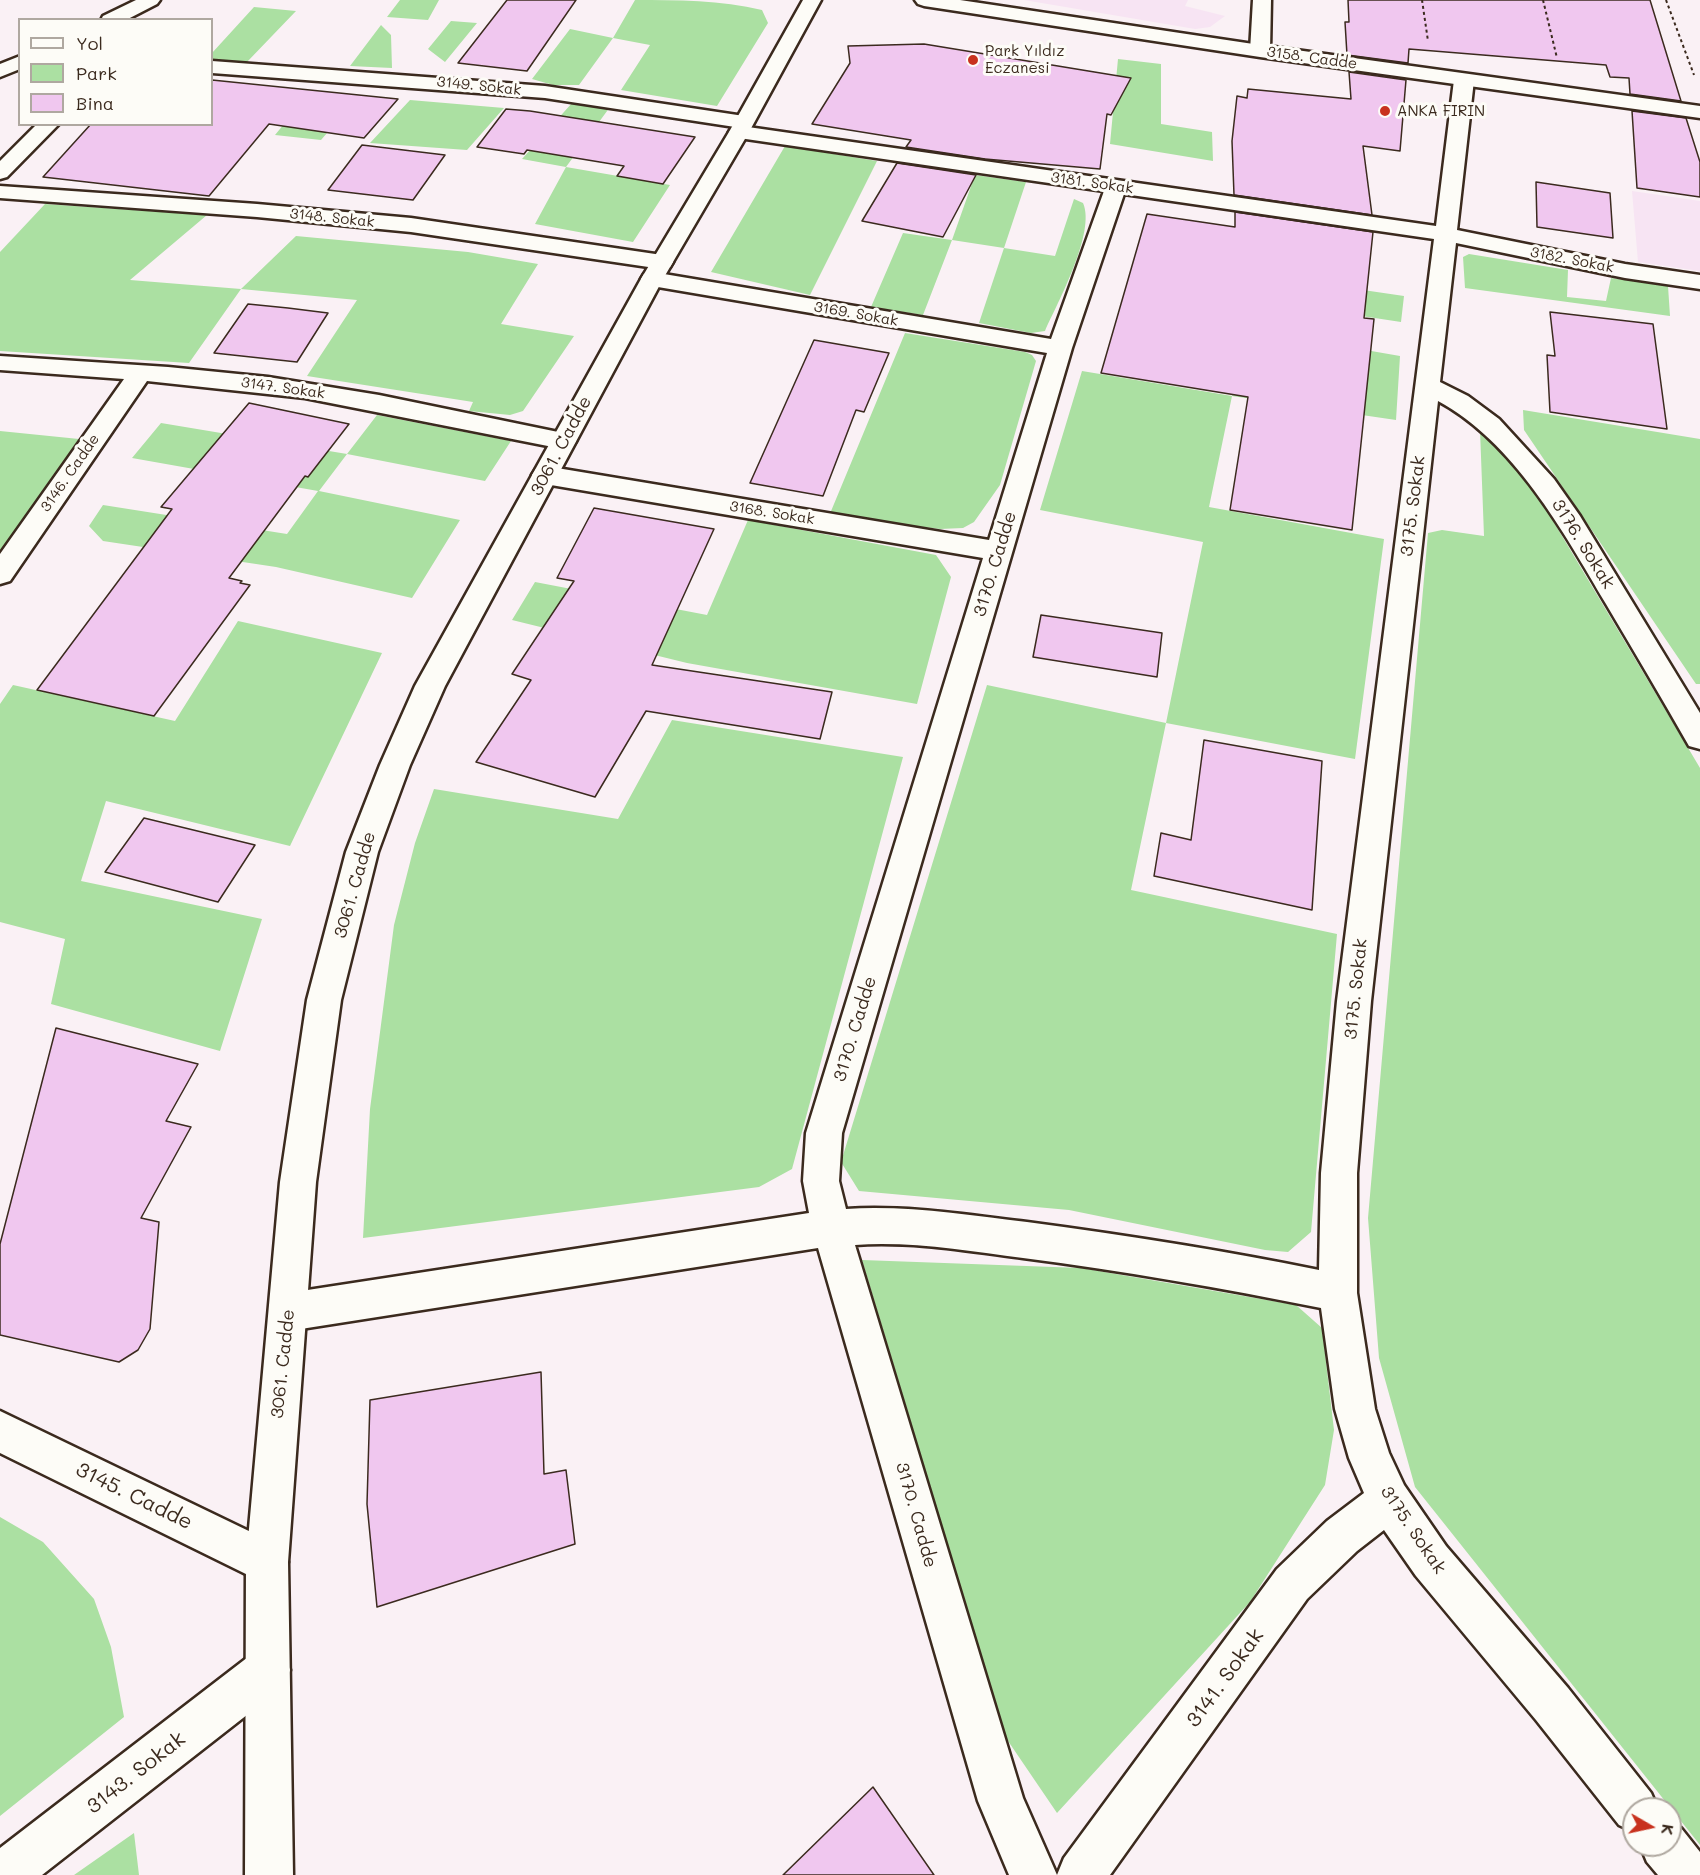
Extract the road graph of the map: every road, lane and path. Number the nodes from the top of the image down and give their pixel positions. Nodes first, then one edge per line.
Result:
1 (812, 0) edge
2 (924, 0) edge
3 (1262, 0) edge
4 (1422, 0) edge
5 (1543, 0) edge
6 (1666, 0) edge
7 (161, 6) edge
8 (117, 18) edge
9 (1428, 41) dead end
10 (1260, 51) junction
11 (18, 63) edge
12 (1560, 66) dead end
13 (213, 67) edge
14 (0, 72) edge
15 (1464, 80) junction
16 (1696, 81) dead end
17 (1700, 112) edge
18 (48, 126) edge
19 (741, 127) junction
20 (0, 173) edge
21 (1116, 186) junction
22 (0, 192) edge
23 (1445, 234) junction
24 (657, 270) junction
25 (1700, 282) edge
26 (1060, 348) junction
27 (0, 363) edge
28 (141, 373) junction
29 (1427, 385) junction
30 (563, 441) junction
31 (545, 475) junction
32 (999, 551) junction
33 (0, 574) edge
34 (1700, 738) edge
35 (831, 1228) junction
36 (1338, 1293) junction
37 (288, 1312) junction
38 (0, 1431) edge
39 (1389, 1500) junction
40 (267, 1562) junction
41 (268, 1670) junction
42 (1625, 1797) edge
43 (1674, 1857) edge
44 (4, 1875) edge
45 (269, 1875) edge
46 (1033, 1875) edge
47 (1081, 1875) edge
48 (1688, 1875) edge

1 - 19 street, 3061. Cadde
2 - 10 street, 3158. Cadde
3 - 10 street
4 - 9 path
5 - 12 path
6 - 16 path
7 - 8 street
10 - 15 street, 3158. Cadde
11 - 14 street
13 - 19 street, 3149. Sokak
15 - 17 street, 3158. Cadde
15 - 23 street, 3175. Sokak
18 - 20 street
19 - 21 street, 3181. Sokak
19 - 24 street, 3061. Cadde
21 - 23 street, 3181. Sokak
21 - 26 street, 3170. Cadde
22 - 24 street, 3148. Sokak
23 - 25 street, 3182. Sokak
23 - 29 street, 3175. Sokak
24 - 26 street, 3169. Sokak
24 - 30 street, 3061. Cadde
26 - 32 street, 3170. Cadde
27 - 28 street, 3147. Sokak
28 - 30 street, 3147. Sokak
28 - 33 street, 3146. Cadde
29 - 34 street, 3176. Sokak
29 - 36 street, 3175. Sokak
30 - 31 street, 3061. Cadde
31 - 32 street, 3168. Sokak
31 - 37 street, 3061. Cadde
32 - 35 street, 3170. Cadde
35 - 36 street
35 - 37 street
35 - 46 street, 3170. Cadde
36 - 39 street, 3175. Sokak
37 - 40 street, 3061. Cadde
38 - 40 street, 3145. Cadde
39 - 42 street, 3175. Sokak
39 - 47 street, 3141. Sokak
40 - 41 street, 3061. Cadde
41 - 44 street, 3143. Sokak
41 - 45 street, 3061. Cadde
43 - 48 street

